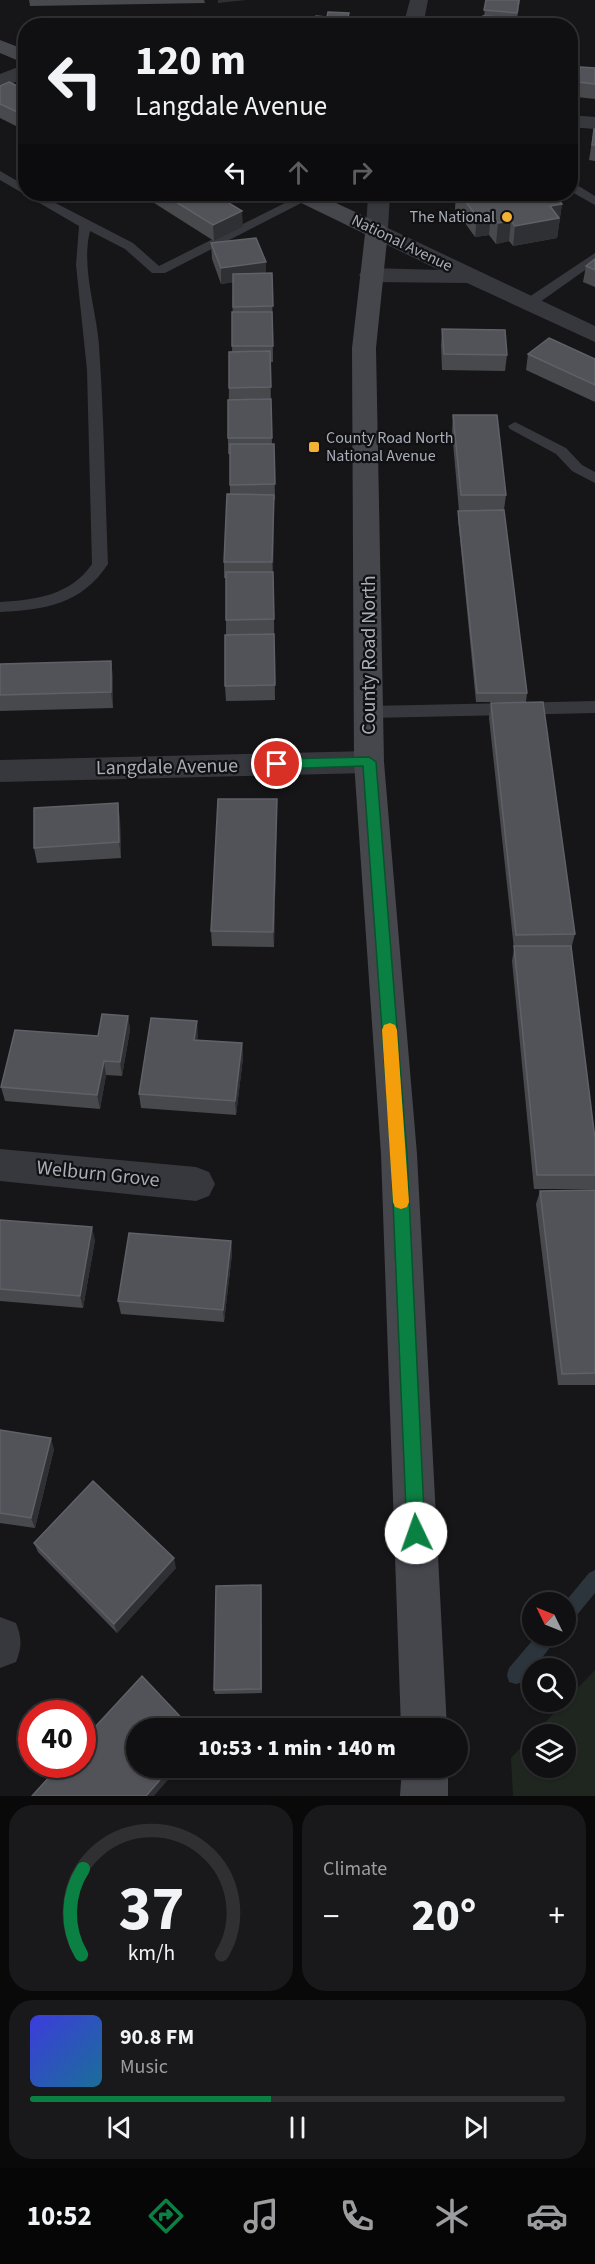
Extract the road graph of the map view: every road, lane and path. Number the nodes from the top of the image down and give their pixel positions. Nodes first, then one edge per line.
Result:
1 (419, 0) edge
2 (415, 18) edge
3 (0, 46) edge
4 (18, 55) edge
5 (18, 74) edge
6 (0, 82) edge
7 (578, 122) edge
8 (595, 123) edge
9 (0, 175) edge
10 (18, 186) edge
11 (578, 190) edge
12 (43, 201) edge
13 (293, 201) edge
14 (316, 201) edge
15 (379, 201) edge
16 (595, 201) edge
17 (85, 224) junction
18 (377, 231) junction
19 (595, 257) edge
20 (371, 275) junction
21 (471, 277) junction
22 (528, 304) junction
23 (595, 335) edge
24 (515, 426) dead end
25 (595, 478) edge
26 (0, 607) edge
27 (595, 707) edge
28 (369, 711) junction
29 (369, 762) junction
30 (0, 771) edge
31 (0, 1165) edge
32 (196, 1184) dead end
33 (0, 1639) edge
34 (0, 1646) edge
35 (424, 1718) edge
36 (425, 1778) edge
37 (424, 1796) edge

1 - 2 street
3 - 4 street
5 - 6 street
7 - 8 street
9 - 10 lane
11 - 16 lane
12 - 17 lane
13 - 17 lane
14 - 18 street, National Avenue
15 - 18 street, County Road North
17 - 26 lane
18 - 20 street, County Road North
18 - 21 street, National Avenue
19 - 22 lane
20 - 21 street, National Avenue
20 - 28 street, County Road North
21 - 22 street, National Avenue
22 - 23 street, National Avenue
24 - 25 lane
27 - 28 lane
28 - 29 street, County Road North
29 - 30 street, Langdale Avenue
29 - 35 street, County Road North
31 - 32 street, Welburn Grove
33 - 34 street
36 - 37 street

